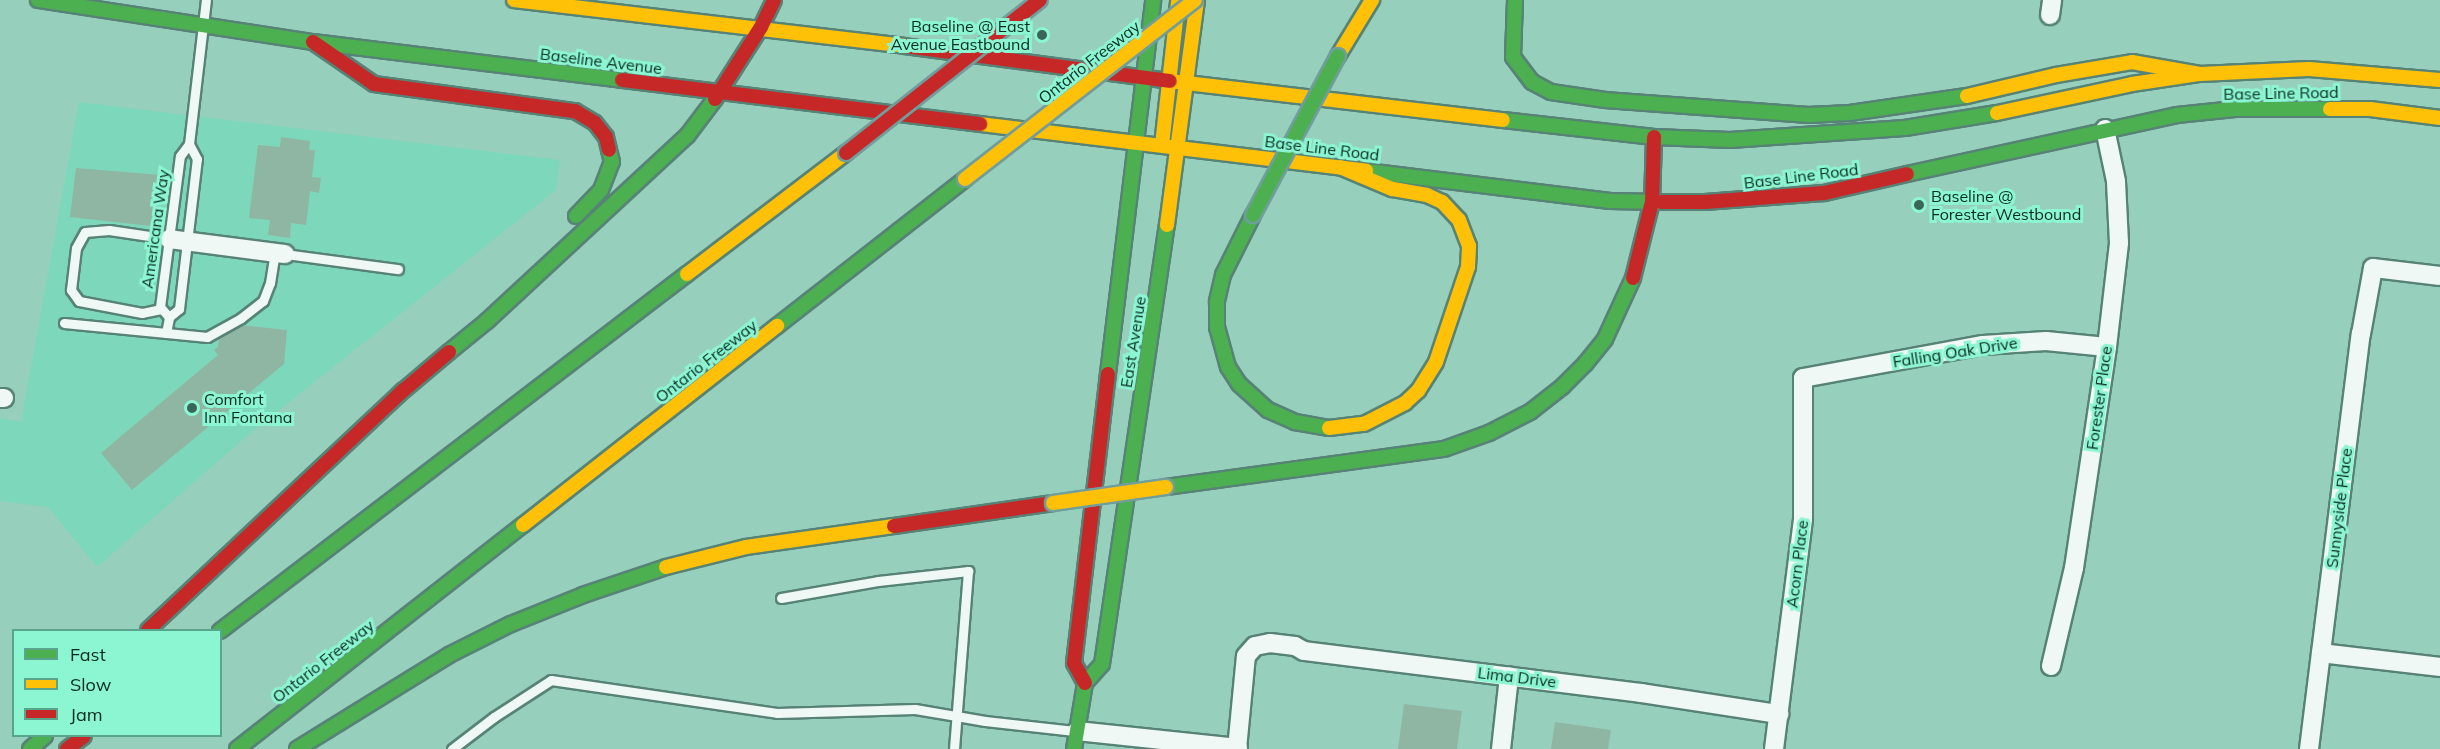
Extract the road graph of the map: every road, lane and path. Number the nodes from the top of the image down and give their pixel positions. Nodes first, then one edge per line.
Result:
1 (38, 0) edge
2 (206, 0) edge
3 (514, 0) edge
4 (774, 0) edge
5 (1040, 0) edge
6 (1153, 0) edge
7 (1178, 0) edge
8 (1196, 0) edge
9 (1372, 0) edge
10 (1515, 0) edge
11 (203, 26) junction
12 (762, 27) junction
13 (313, 42) junction
14 (2200, 74) junction
15 (1143, 77) junction
16 (1169, 80) junction
17 (2440, 80) edge
18 (1188, 83) junction
19 (721, 92) junction
20 (2440, 118) edge
21 (2105, 129) junction
22 (1654, 136) junction
23 (1136, 141) junction
24 (189, 144) junction
25 (1162, 145) junction
26 (1178, 147) junction
27 (1340, 167) junction
28 (1652, 202) junction
29 (565, 227) dead end
30 (178, 240) junction
31 (280, 253) junction
32 (398, 269) dead end
33 (2440, 276) edge
34 (161, 309) junction
35 (476, 310) dead end
36 (169, 317) junction
37 (64, 323) dead end
38 (166, 333) junction
39 (460, 341) junction
40 (2107, 347) junction
41 (1803, 378) joint
42 (781, 598) dead end
43 (149, 629) edge
44 (222, 629) edge
45 (2321, 653) junction
46 (2050, 666) dead end
47 (2440, 667) edge
48 (1509, 676) junction
49 (1085, 683) junction
50 (958, 714) junction
51 (1779, 714) junction
52 (43, 737) edge
53 (82, 737) edge
54 (1075, 740) edge
55 (30, 749) edge
56 (67, 749) edge
57 (237, 749) edge
58 (297, 749) edge
59 (452, 749) edge
60 (954, 749) edge
61 (1237, 749) edge
62 (1500, 749) edge
63 (1774, 749) edge
64 (2309, 749) edge

1 - 11 main road, Baseline Avenue
2 - 11 lane, Americana Way
3 - 12 main road
4 - 12 main road
5 - 44 main road, bridge
6 - 15 main road, East Avenue
7 - 16 main road
8 - 18 main road, East Avenue
8 - 57 main road, Ontario Freeway, bridge
9 - 27 main road, bridge
10 - 14 main road
11 - 13 main road, Baseline Avenue
11 - 24 lane, Americana Way
12 - 15 main road
12 - 19 main road
13 - 19 main road, Baseline Avenue
13 - 29 main road
14 - 17 main road, Base Line Road
14 - 22 main road, Base Line Road
15 - 16 main road
15 - 23 main road, East Avenue
16 - 18 main road, Base Line Road
16 - 25 main road
18 - 22 main road, Base Line Road
18 - 26 main road, East Avenue
19 - 23 main road, Baseline Avenue
19 - 39 main road
20 - 21 main road, Base Line Road
21 - 28 main road, Base Line Road
21 - 40 street, Forester Place
22 - 28 main road
23 - 25 main road, Baseline Avenue
23 - 49 main road, East Avenue
24 - 30 lane, Americana Way
24 - 30 lane, Americana Way
25 - 26 main road, Base Line Road
26 - 27 main road, Base Line Road
26 - 49 main road, East Avenue
27 - 28 main road, Base Line Road
28 - 58 main road, bridge
30 - 31 street
30 - 34 lane, Americana Way
30 - 34 lane
30 - 36 lane, Americana Way
31 - 32 lane
31 - 38 lane
33 - 45 street, Sunnyside Place
34 - 36 lane, Americana Way
35 - 39 main road
36 - 38 lane, Americana Way
37 - 38 lane
39 - 43 main road
40 - 41 street, Falling Oak Drive
40 - 46 street, Forester Place
41 - 51 street, Acorn Place
42 - 50 lane
45 - 47 street
45 - 64 street, Sunnyside Place
48 - 51 street, Lima Drive
48 - 61 street, Lima Drive
48 - 62 street
49 - 54 main road, East Avenue
50 - 54 lane
50 - 59 lane
50 - 60 lane
51 - 63 street, Acorn Place
52 - 55 main road
53 - 56 main road
54 - 61 street

